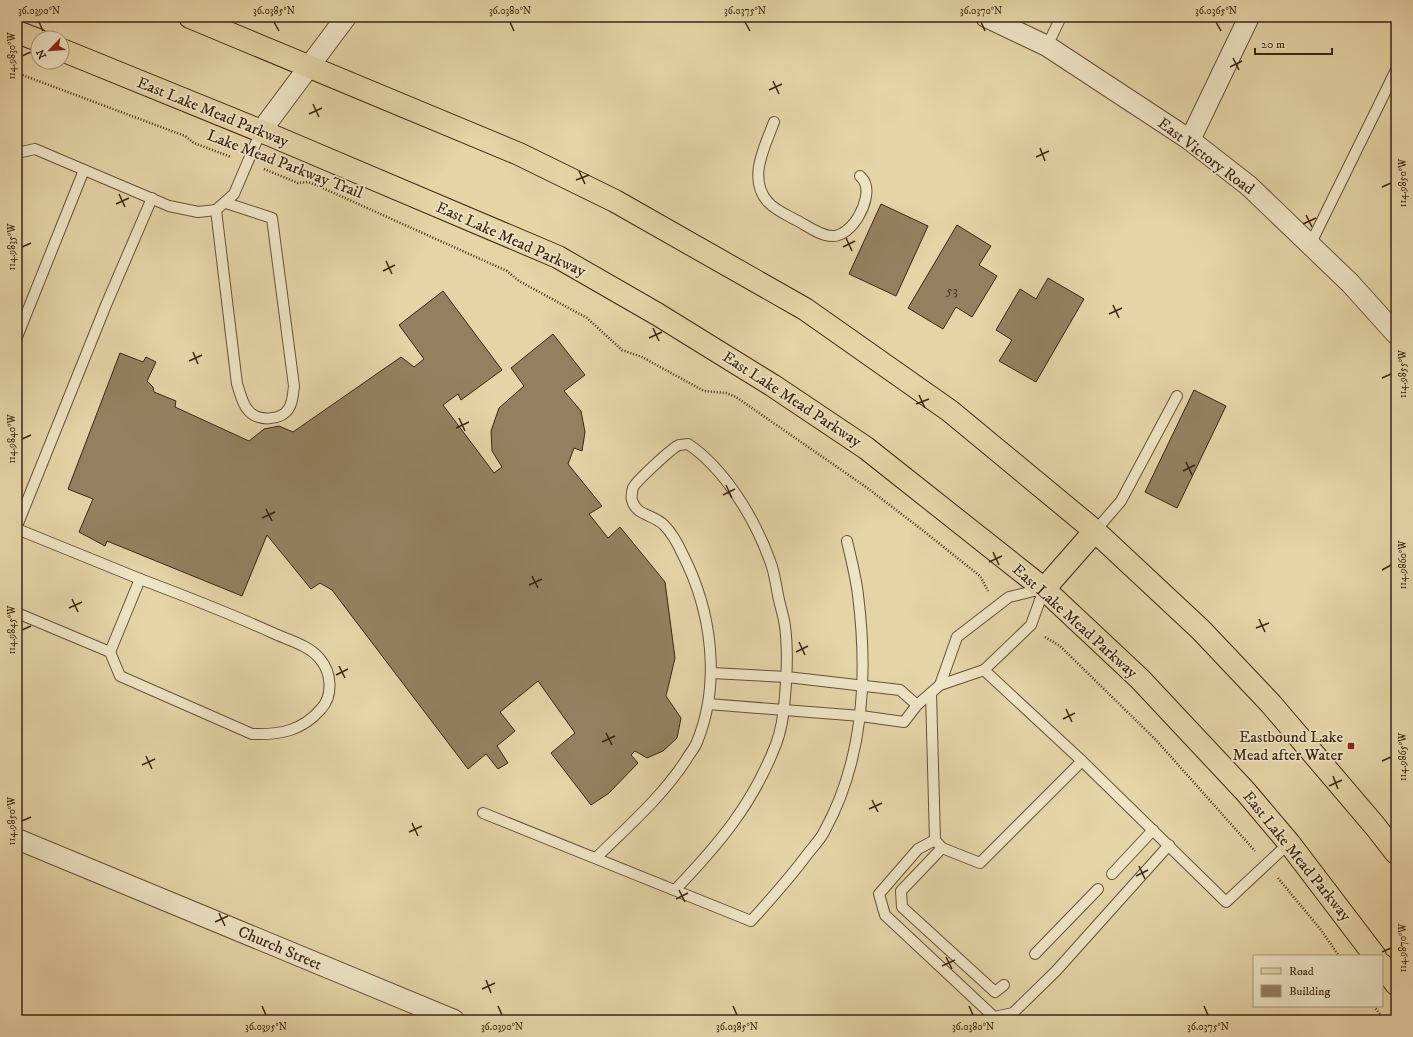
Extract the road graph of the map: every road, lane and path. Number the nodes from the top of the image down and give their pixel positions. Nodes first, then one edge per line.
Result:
1 (190, 17) edge
2 (346, 17) edge
3 (986, 17) edge
4 (1060, 17) edge
5 (1249, 17) edge
6 (17, 32) edge
7 (30, 37) edge
8 (1047, 46) junction
9 (70, 53) edge
10 (310, 66) junction
11 (1396, 70) edge
12 (17, 73) edge
13 (774, 122) dead end
14 (261, 131) junction
15 (1190, 140) junction
16 (17, 153) edge
17 (247, 163) junction
18 (84, 170) junction
19 (860, 176) dead end
20 (152, 198) junction
21 (226, 203) junction
22 (216, 210) junction
23 (1310, 245) junction
24 (21, 315) edge
25 (1396, 334) edge
26 (17, 337) edge
27 (1177, 396) dead end
28 (17, 526) edge
29 (17, 529) edge
30 (1095, 531) junction
31 (847, 541) dead end
32 (140, 579) junction
33 (1044, 589) junction
34 (1002, 602) junction
35 (17, 613) edge
36 (1031, 624) junction
37 (110, 652) junction
38 (984, 670) junction
39 (712, 672) junction
40 (787, 677) junction
41 (862, 685) junction
42 (940, 685) junction
43 (931, 693) junction
44 (708, 704) junction
45 (917, 705) junction
46 (784, 710) junction
47 (860, 716) junction
48 (1082, 761) junction
49 (483, 813) dead end
50 (1153, 830) junction
51 (17, 839) edge
52 (935, 840) junction
53 (1289, 843) junction
54 (1169, 845) junction
55 (942, 848) junction
56 (1396, 853) edge
57 (596, 858) junction
58 (1266, 864) junction
59 (1112, 874) dead end
60 (1098, 889) dead end
61 (675, 890) junction
62 (1035, 954) dead end
63 (1338, 955) edge
64 (1375, 955) edge
65 (1383, 966) edge
66 (1396, 984) edge
67 (1004, 985) dead end
68 (1375, 1007) edge
69 (454, 1020) edge
70 (1384, 1020) edge

1 - 10 main road
2 - 10 street
3 - 8 street, East Victory Road
4 - 8 lane
5 - 15 street
6 - 7 main road
8 - 15 street, East Victory Road
9 - 14 main road, East Lake Mead Parkway
10 - 14 street
10 - 30 main road
11 - 23 lane
12 - 17 path, Lake Mead Parkway Trail
13 - 19 lane
14 - 17 lane
14 - 33 main road, East Lake Mead Parkway
15 - 23 street, East Victory Road
16 - 18 lane
17 - 21 lane
17 - 34 path, Lake Mead Parkway Trail
18 - 20 lane
18 - 24 lane
20 - 22 lane
20 - 28 lane
21 - 22 lane
21 - 22 lane
23 - 25 street, East Victory Road
24 - 26 lane
27 - 30 lane
29 - 32 lane
30 - 33 main road
30 - 56 main road
31 - 41 lane
32 - 37 lane
32 - 37 lane
33 - 34 lane
33 - 36 lane
33 - 53 main road, East Lake Mead Parkway
34 - 42 lane
35 - 37 lane
36 - 38 lane
36 - 58 path
38 - 42 lane
38 - 48 lane
39 - 40 lane
39 - 40 lane
39 - 44 lane
40 - 41 lane
40 - 46 lane
41 - 45 lane
41 - 47 lane
42 - 43 lane
43 - 45 lane
43 - 52 lane
44 - 46 lane
44 - 57 lane
45 - 47 lane
46 - 47 lane
46 - 61 lane
47 - 61 lane
48 - 50 lane
48 - 55 lane
49 - 57 lane
50 - 54 lane
50 - 59 lane
51 - 69 street, Church Street
52 - 54 lane
52 - 55 lane
53 - 58 lane
53 - 64 main road, East Lake Mead Parkway
54 - 58 lane
55 - 67 lane
57 - 61 lane
58 - 63 path
60 - 62 lane
65 - 66 main road
68 - 70 path

